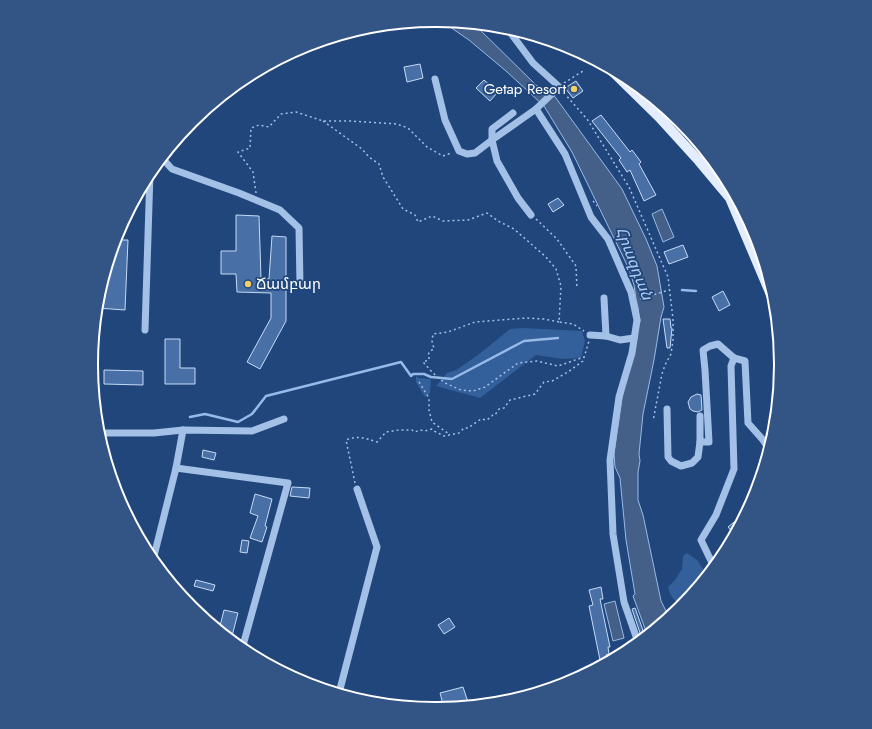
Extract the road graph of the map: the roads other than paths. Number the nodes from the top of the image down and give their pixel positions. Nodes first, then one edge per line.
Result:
1 (513, 36) edge
2 (435, 79) dead end
3 (627, 86) edge
4 (539, 106) junction
5 (513, 113) dead end
6 (492, 140) junction
7 (166, 162) edge
8 (150, 186) edge
9 (727, 195) edge
10 (732, 203) edge
11 (531, 215) road end
12 (759, 266) edge
13 (300, 285) dead end
14 (604, 298) dead end
15 (145, 330) dead end
16 (590, 335) road end
17 (606, 336) junction
18 (634, 338) junction
19 (734, 358) junction
20 (667, 409) dead end
21 (700, 416) dead end
22 (284, 419) dead end
23 (183, 430) junction
24 (106, 433) edge
25 (700, 442) junction
26 (764, 442) edge
27 (176, 468) junction
28 (357, 489) road end
29 (155, 552) edge
30 (711, 561) edge
31 (636, 636) edge
32 (244, 642) edge
33 (340, 688) edge

1 - 4 street
2 - 6 street
3 - 9 main road
4 - 6 street
4 - 18 street
5 - 6 street
6 - 11 street
7 - 13 street
8 - 15 street
10 - 12 main road
14 - 17 street
16 - 17 street
17 - 18 street
18 - 31 street
19 - 25 street
19 - 26 street
19 - 30 street
20 - 25 street
21 - 25 street
22 - 23 street
23 - 24 street
23 - 27 street
27 - 29 street
27 - 32 street
28 - 33 street

